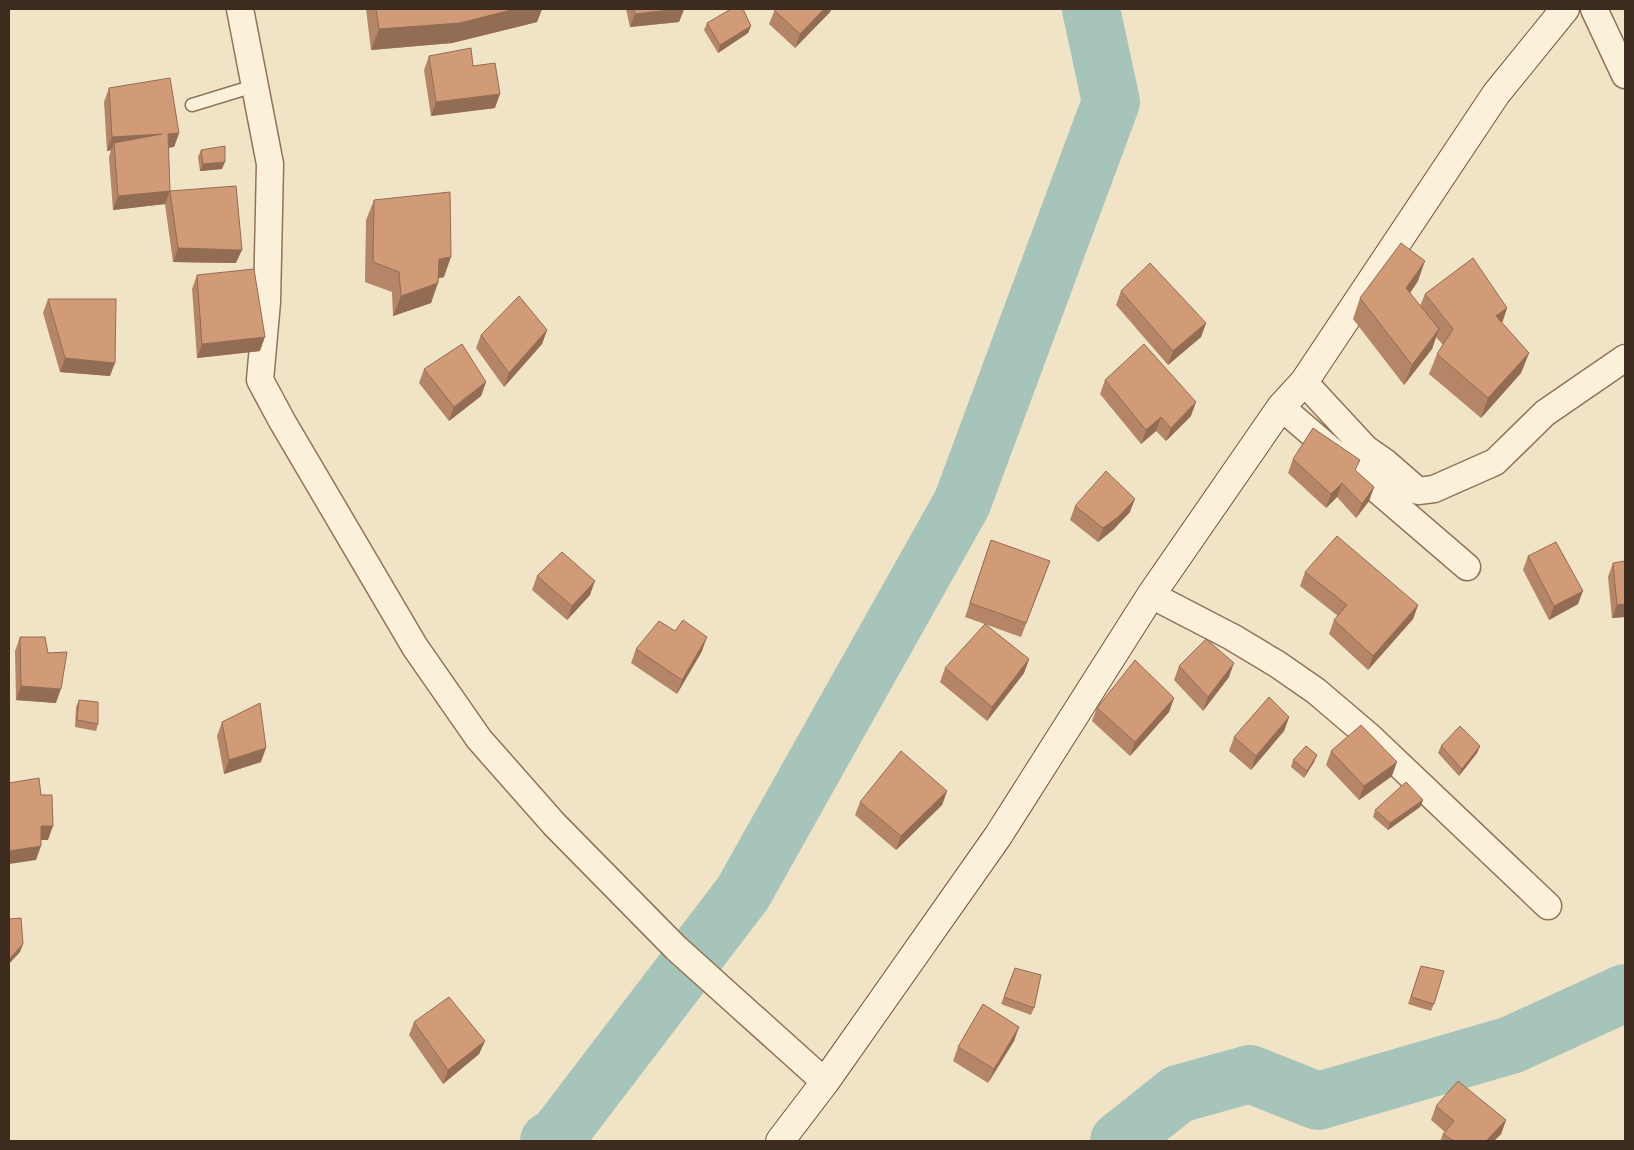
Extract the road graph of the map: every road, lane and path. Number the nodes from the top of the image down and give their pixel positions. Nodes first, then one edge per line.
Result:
1 (240, 9) edge
2 (1565, 9) edge
3 (1594, 9) edge
4 (1625, 75) edge
5 (254, 86) junction
6 (192, 105) dead end
7 (1625, 358) edge
8 (1304, 382) junction
9 (1281, 407) junction
10 (1467, 567) dead end
11 (1151, 595) junction
12 (1548, 906) dead end
13 (825, 1082) junction
14 (780, 1141) edge

1 - 5 street
2 - 8 street
3 - 4 street
5 - 6 lane
5 - 13 street
7 - 8 street
8 - 9 street
9 - 10 street
9 - 11 street
11 - 12 street
11 - 13 street
13 - 14 street

